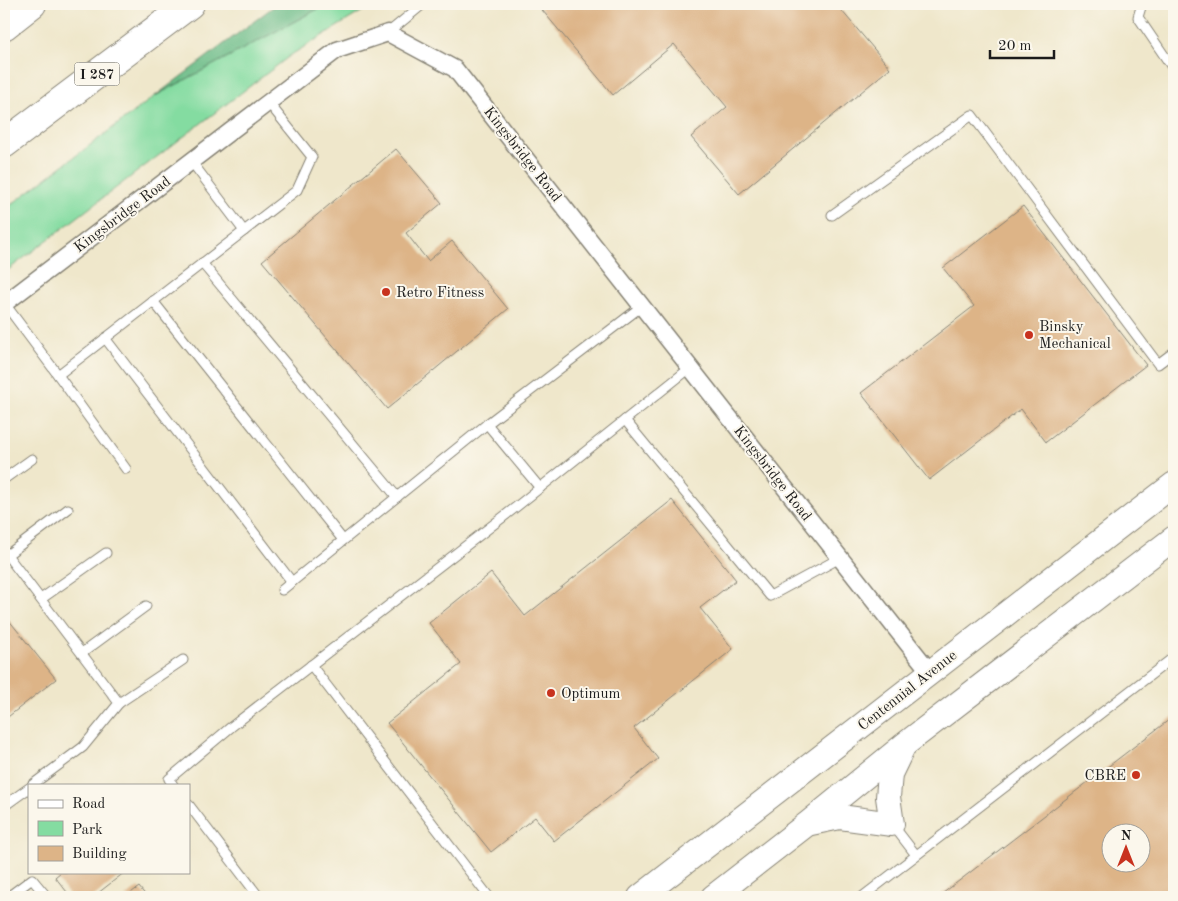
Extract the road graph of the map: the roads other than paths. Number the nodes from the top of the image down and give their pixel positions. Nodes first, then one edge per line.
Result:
1 (32, 4) edge
2 (190, 4) edge
3 (423, 4) edge
4 (1142, 4) edge
5 (4, 26) edge
6 (388, 33) junction
7 (1174, 70) edge
8 (268, 102) junction
9 (4, 144) edge
10 (191, 161) junction
11 (832, 215) dead end
12 (244, 231) junction
13 (202, 263) junction
14 (153, 301) junction
15 (4, 304) edge
16 (642, 306) junction
17 (105, 338) junction
18 (1174, 352) edge
19 (690, 368) junction
20 (58, 375) junction
21 (625, 420) junction
22 (487, 424) junction
23 (32, 459) dead end
24 (126, 469) dead end
25 (4, 479) edge
26 (1174, 484) edge
27 (540, 488) junction
28 (397, 496) junction
29 (68, 508) dead end
30 (1174, 538) edge
31 (343, 540) junction
32 (6, 553) edge
33 (106, 553) dead end
34 (840, 558) junction
35 (292, 582) junction
36 (282, 590) dead end
37 (41, 599) junction
38 (146, 606) dead end
39 (82, 653) junction
40 (1174, 657) edge
41 (183, 660) dead end
42 (310, 666) junction
43 (930, 672) junction
44 (120, 702) junction
45 (904, 745) junction
46 (33, 784) edge
47 (172, 784) edge
48 (28, 789) edge
49 (4, 806) edge
50 (190, 806) edge
51 (807, 824) junction
52 (892, 824) junction
53 (916, 855) junction
54 (8, 897) edge
55 (47, 897) edge
56 (259, 897) edge
57 (489, 897) edge
58 (640, 897) edge
59 (713, 897) edge
60 (862, 897) edge

1 - 5 highway
2 - 9 highway, I 287
3 - 6 lane
4 - 7 lane
6 - 8 street, Kingsbridge Road
6 - 16 street, Kingsbridge Road
8 - 10 street, Kingsbridge Road
8 - 12 lane
10 - 12 lane
10 - 15 street, Kingsbridge Road
11 - 18 lane
12 - 13 lane
13 - 14 lane
13 - 28 lane
14 - 17 lane
14 - 31 lane
15 - 20 lane
16 - 19 street, Kingsbridge Road
16 - 22 lane
17 - 20 lane
17 - 35 lane
19 - 21 lane
19 - 34 street, Kingsbridge Road
20 - 24 lane
21 - 27 lane
21 - 34 lane
22 - 27 lane
22 - 28 lane
23 - 25 lane
26 - 43 main road, Centennial Avenue
27 - 42 lane
28 - 31 lane
29 - 32 lane
30 - 45 main road
31 - 35 lane
32 - 37 lane
33 - 37 lane
34 - 43 street, Kingsbridge Road
35 - 36 lane
37 - 39 lane
38 - 39 lane
39 - 44 lane
40 - 53 lane
41 - 44 lane
42 - 47 lane
42 - 57 lane
43 - 58 main road, Centennial Avenue
44 - 46 lane
45 - 51 main road
45 - 52 main road
48 - 49 lane
50 - 56 lane
51 - 52 main road
51 - 59 main road
52 - 53 lane
53 - 60 lane
54 - 55 lane

